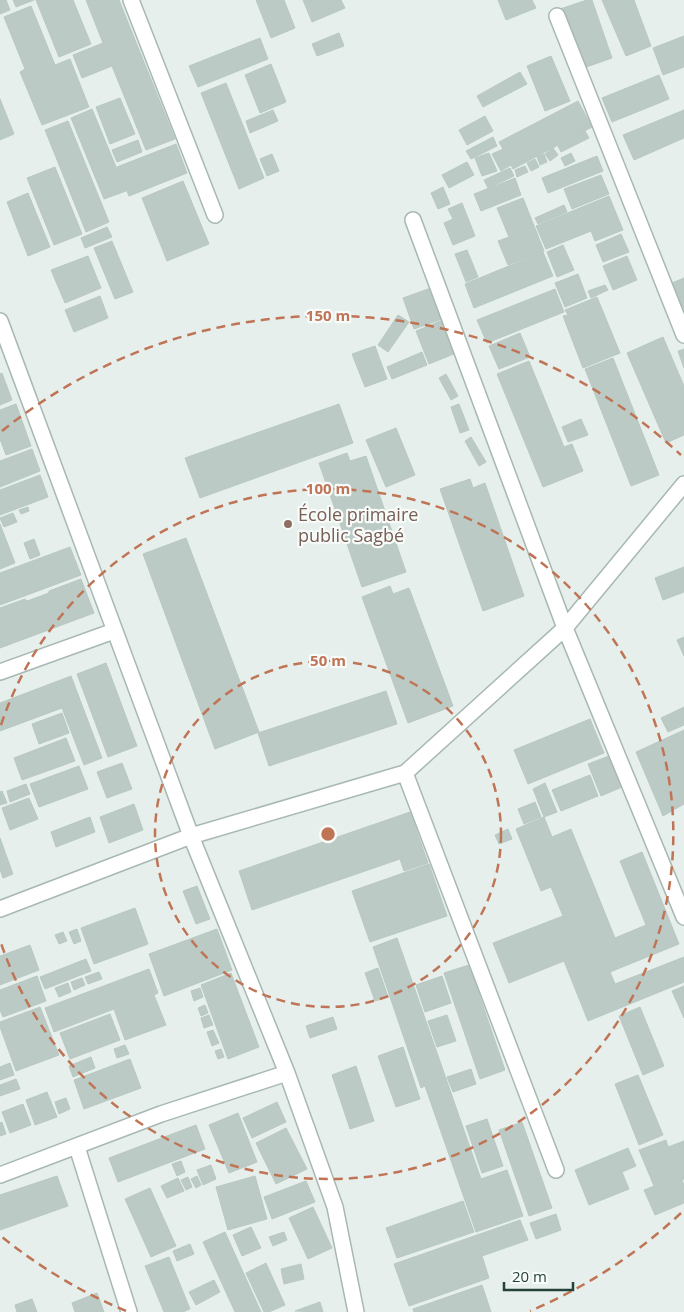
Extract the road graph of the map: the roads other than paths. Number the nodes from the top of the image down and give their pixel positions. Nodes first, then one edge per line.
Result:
1 (131, 0) edge
2 (557, 16) dead end
3 (216, 215) dead end
4 (413, 220) dead end
5 (0, 321) edge
6 (684, 335) edge
7 (684, 484) edge
8 (565, 628) junction
9 (114, 631) junction
10 (0, 672) edge
11 (405, 773) junction
12 (191, 836) junction
13 (0, 909) edge
14 (684, 917) edge
15 (287, 1073) junction
16 (77, 1147) junction
17 (556, 1170) dead end
18 (0, 1175) edge
19 (129, 1312) edge
20 (356, 1312) edge

1 - 3 street
2 - 6 street
4 - 8 street
5 - 9 street
7 - 8 street
8 - 11 street
8 - 14 street
9 - 10 street
9 - 12 street
11 - 12 street
11 - 17 street
12 - 13 street
12 - 15 street
15 - 16 street
15 - 20 street
16 - 18 street
16 - 19 street

